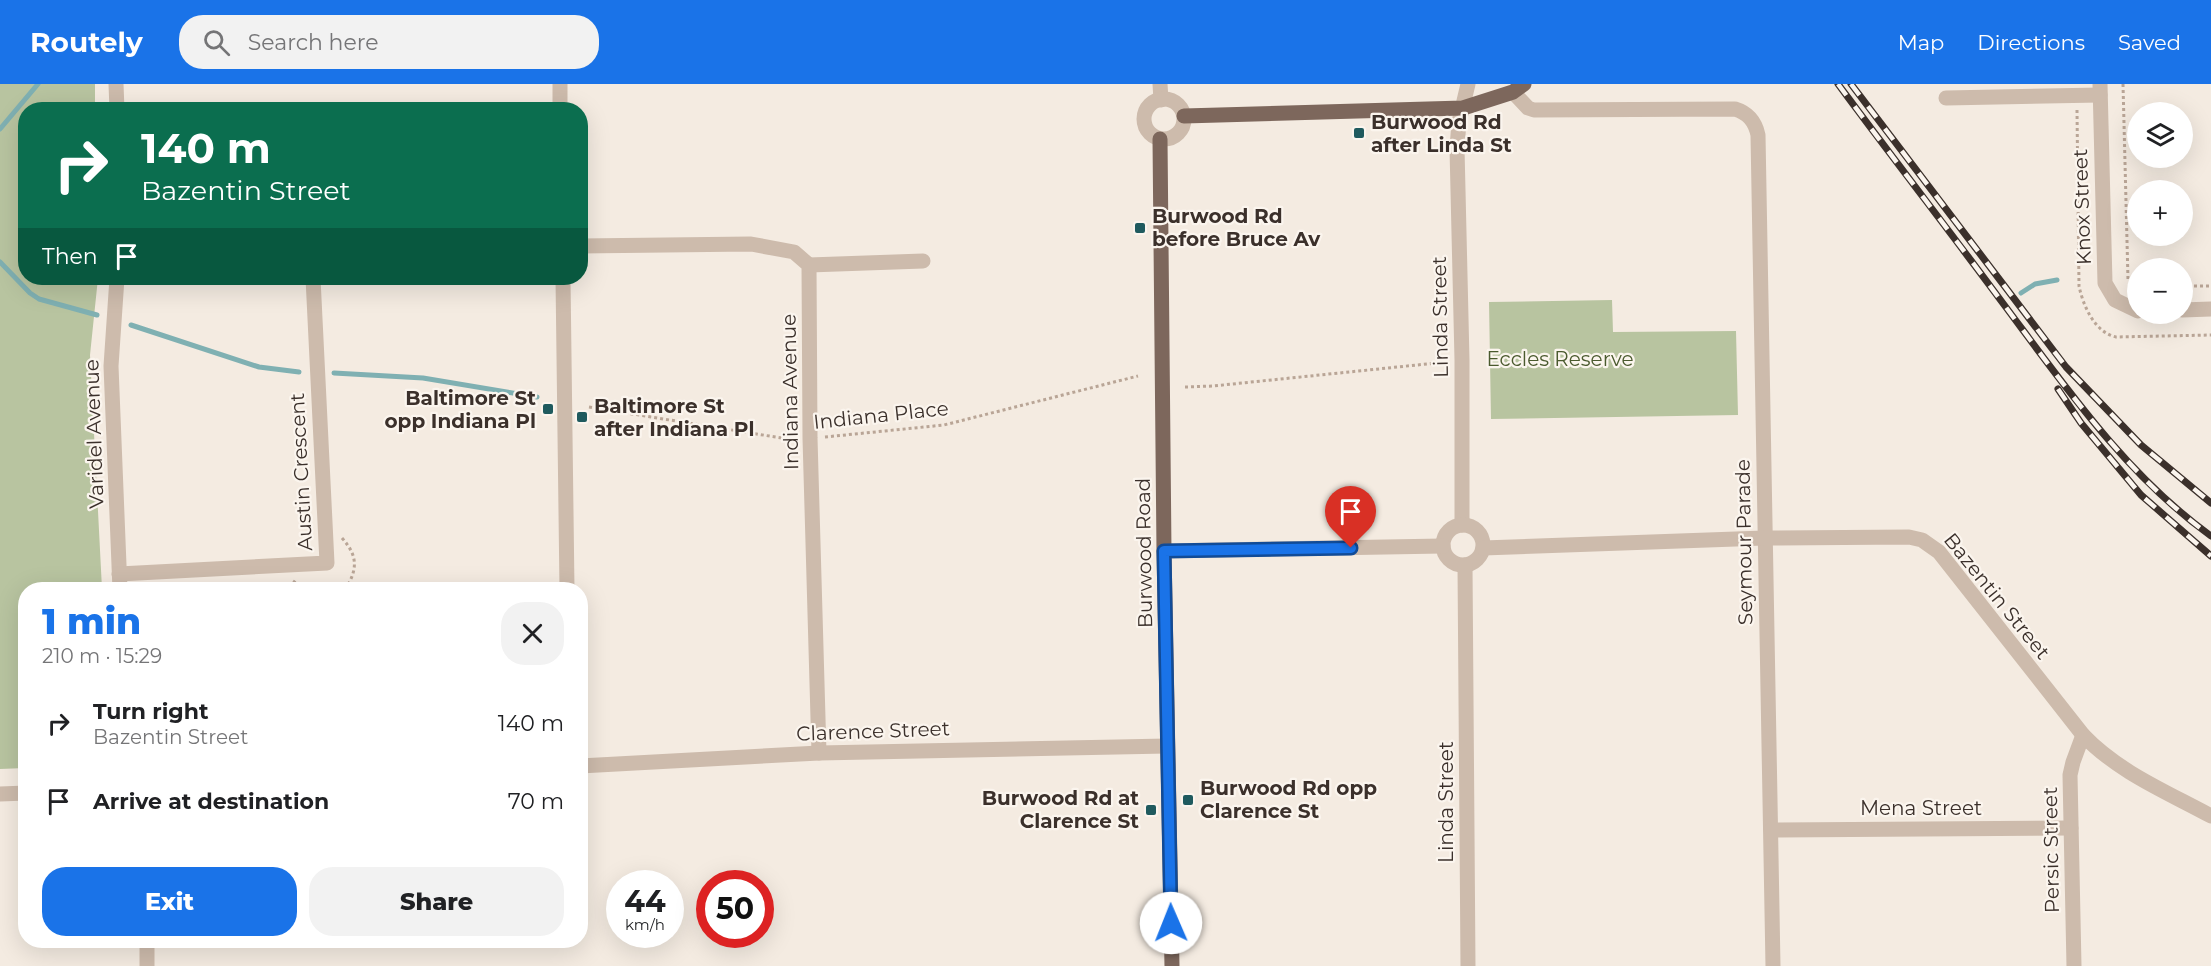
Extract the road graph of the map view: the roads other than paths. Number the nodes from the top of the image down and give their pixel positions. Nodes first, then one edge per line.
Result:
1 (116, 84) edge
2 (560, 84) edge
3 (1468, 84) edge
4 (1518, 88) edge
5 (2100, 90) edge
6 (1160, 92) edge
7 (1946, 99) dead end
8 (117, 102) edge
9 (560, 102) edge
10 (1463, 108) junction
11 (1184, 116) junction
12 (1160, 139) junction
13 (588, 246) edge
14 (923, 261) dead end
15 (809, 265) junction
16 (117, 285) edge
17 (313, 285) edge
18 (563, 285) edge
19 (2127, 307) edge
20 (2211, 309) edge
21 (2193, 310) edge
22 (1462, 525) junction
23 (1764, 538) junction
24 (1443, 546) junction
25 (1483, 548) junction
26 (1164, 551) junction
27 (1465, 565) junction
28 (120, 582) edge
29 (567, 582) edge
30 (2083, 735) junction
31 (1167, 746) junction
32 (819, 753) junction
33 (588, 766) edge
34 (18, 793) edge
35 (0, 794) edge
36 (2211, 816) edge
37 (2071, 828) junction
38 (1771, 830) junction
39 (147, 948) edge
40 (147, 966) edge
41 (1172, 966) edge
42 (1468, 966) edge
43 (1773, 966) edge
44 (2074, 966) edge

1 - 8 street
2 - 9 street
3 - 10 street, Linda Street
4 - 10 main road
4 - 23 street, Seymour Parade
5 - 7 street
5 - 19 street, Knox Street
6 - 11 street
6 - 12 street
10 - 11 main road
10 - 22 street, Linda Street
11 - 12 street
12 - 26 main road, Burwood Road
13 - 15 street
14 - 15 street
15 - 32 street, Indiana Avenue
16 - 28 street, Varidel Avenue
17 - 28 street, Austin Crescent
18 - 29 street
20 - 21 street
22 - 24 street
22 - 25 street
23 - 25 street, Bazentin Street
23 - 30 street, Bazentin Street
23 - 38 street, Seymour Parade
24 - 26 street
24 - 27 street
25 - 27 street
26 - 31 main road, Burwood Road
27 - 42 street, Linda Street
30 - 36 street, Bazentin Street
30 - 37 street, Persic Street
31 - 32 street, Clarence Street
31 - 41 main road, Burwood Road
32 - 33 street, Clarence Street
34 - 35 street
37 - 38 street, Mena Street
37 - 44 street, Persic Street
38 - 43 street, Seymour Parade
39 - 40 street

